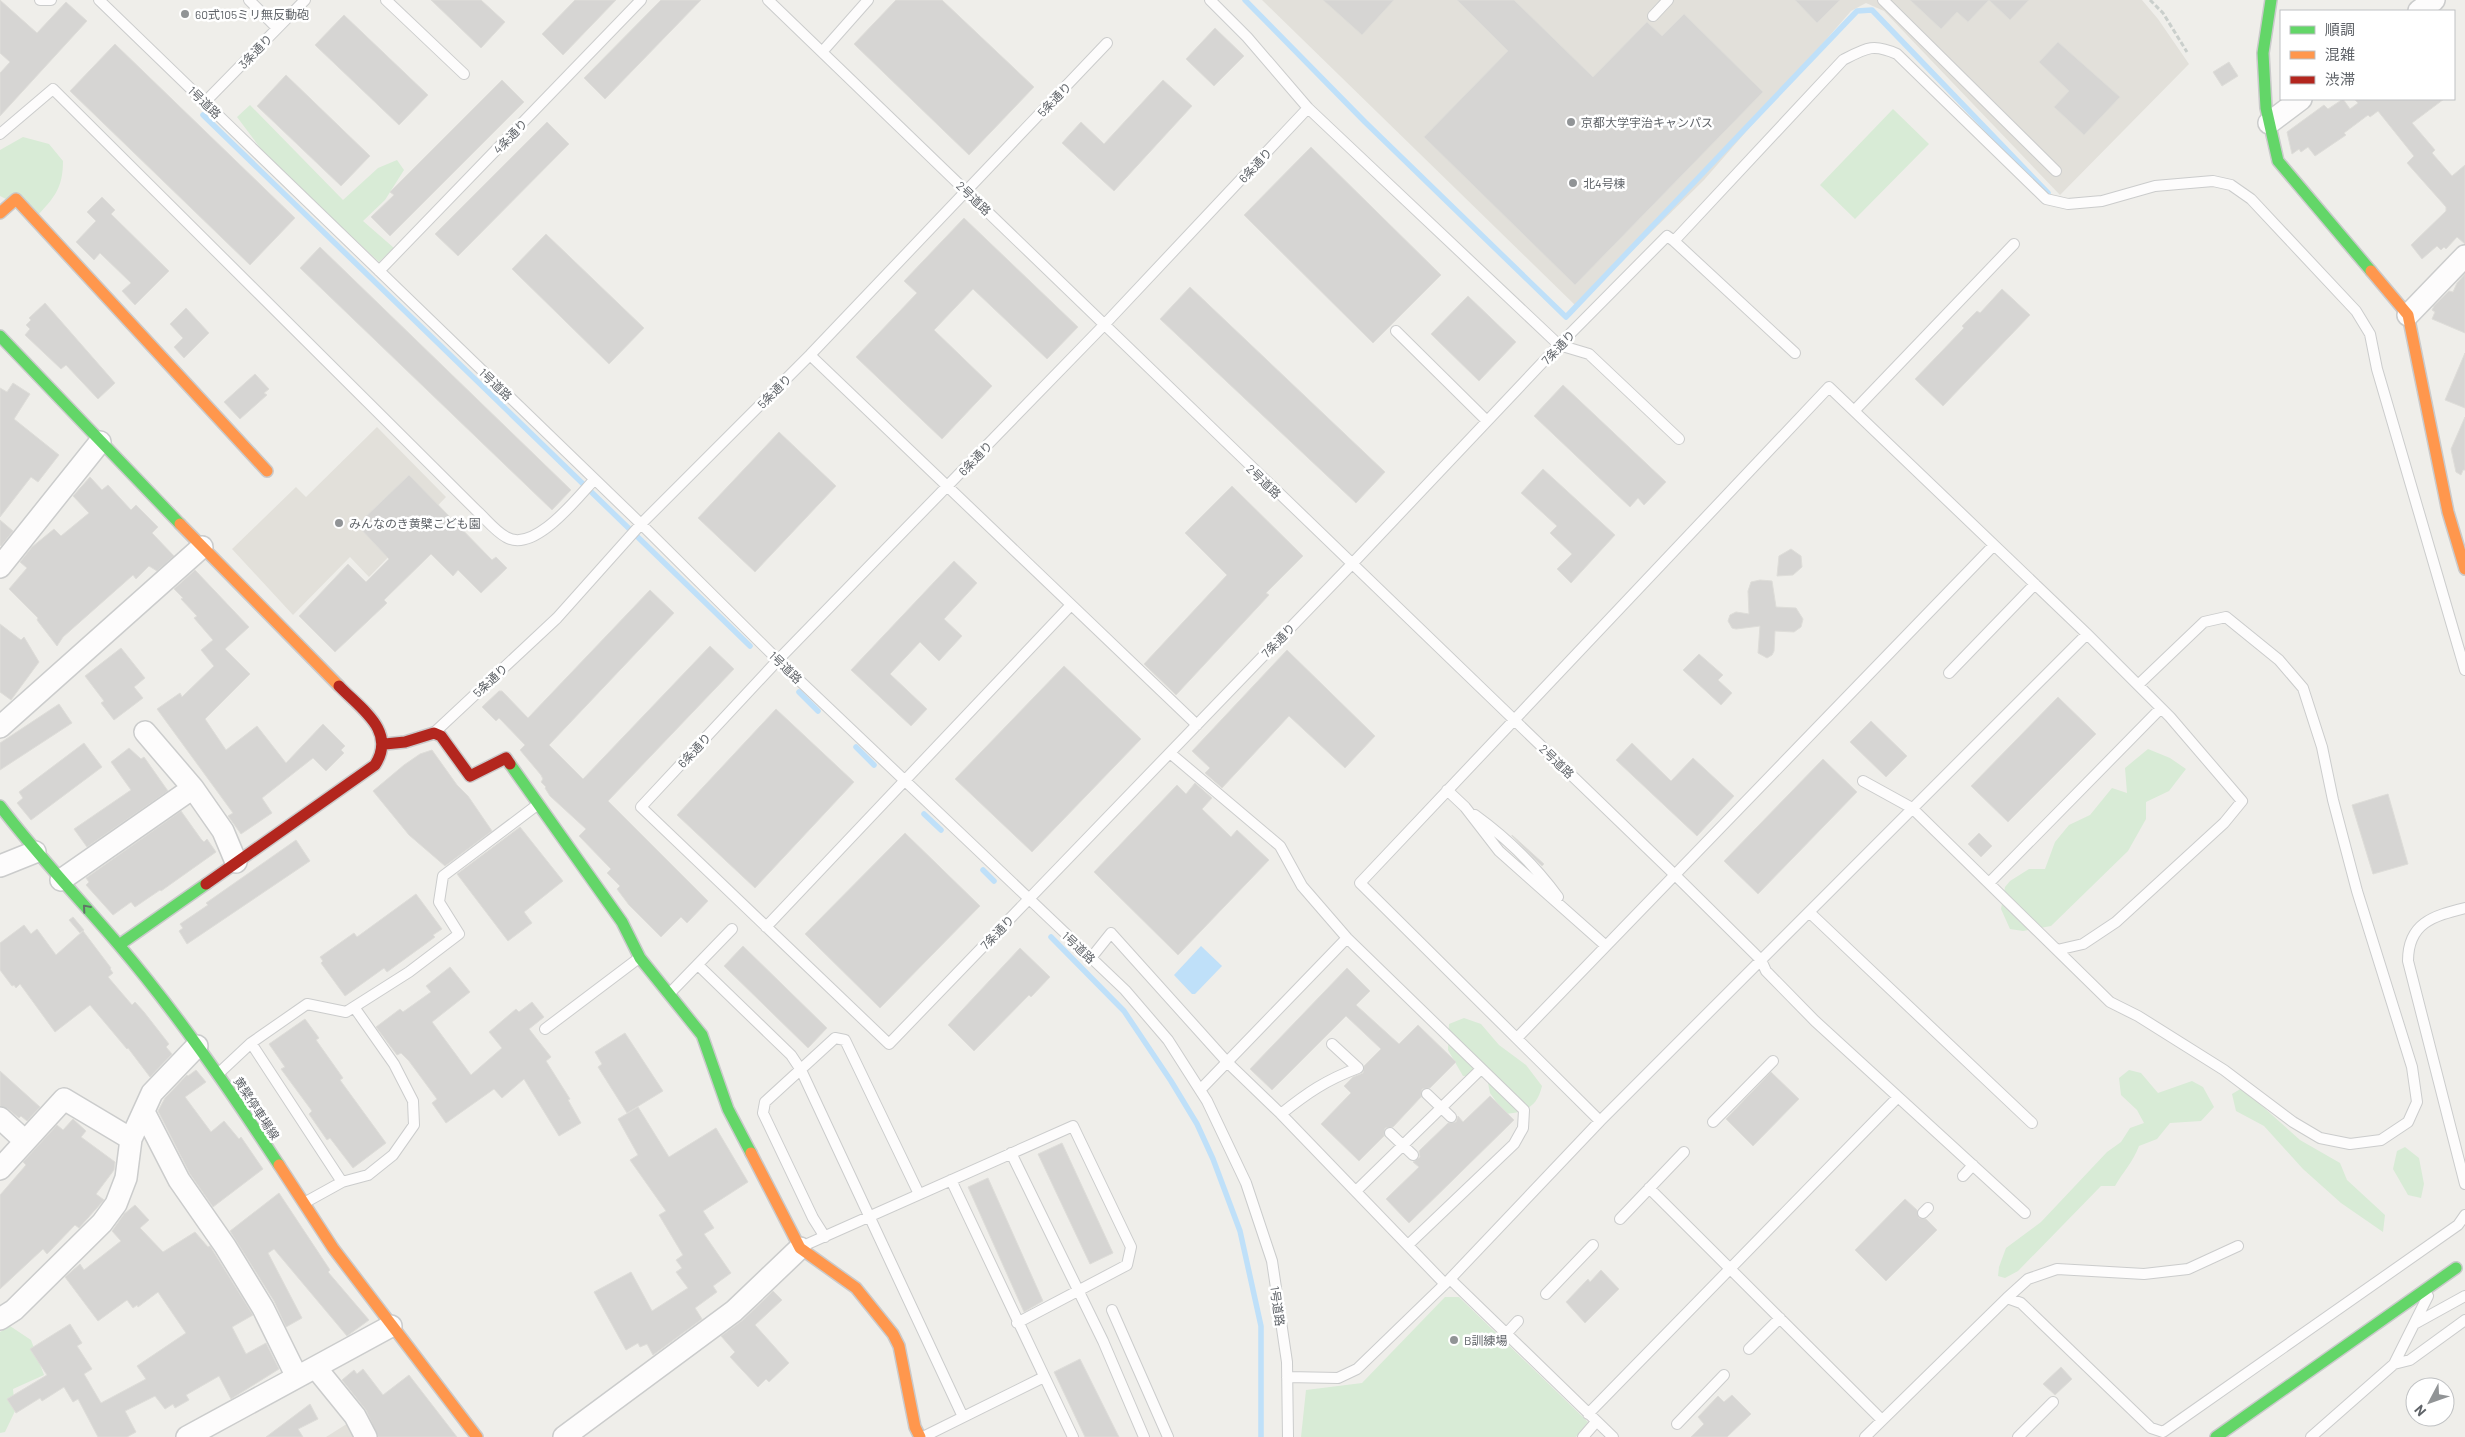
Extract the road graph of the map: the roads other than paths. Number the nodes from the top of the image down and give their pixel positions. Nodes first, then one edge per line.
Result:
1 (40, 0) edge
2 (51, 0) edge
3 (100, 0) edge
4 (249, 0) edge
5 (305, 0) edge
6 (386, 0) edge
7 (641, 0) edge
8 (768, 0) edge
9 (868, 0) edge
10 (1210, 0) edge
11 (1668, 0) edge
12 (1883, 0) edge
13 (2271, 0) edge
14 (2434, 0) edge
15 (2420, 10) edge
16 (1653, 16) dead end
17 (277, 28) junction
18 (1107, 43) dead end
19 (822, 52) junction
20 (464, 74) dead end
21 (2301, 100) edge
22 (205, 102) junction
23 (1308, 108) junction
24 (2269, 123) junction
25 (0, 134) edge
26 (2056, 171) dead end
27 (965, 190) junction
28 (0, 213) edge
29 (1671, 238) junction
30 (2014, 244) dead end
31 (2465, 256) edge
32 (379, 271) junction
33 (2457, 277) edge
34 (2408, 315) junction
35 (1104, 326) junction
36 (1396, 331) dead end
37 (2, 342) edge
38 (1559, 345) junction
39 (1795, 353) dead end
40 (810, 355) junction
41 (1854, 411) junction
42 (1487, 420) junction
43 (1679, 440) dead end
44 (100, 442) junction
45 (267, 471) dead end
46 (593, 481) junction
47 (947, 487) junction
48 (640, 526) junction
49 (1994, 544) junction
50 (202, 548) junction
51 (1351, 565) junction
52 (0, 567) edge
53 (2465, 569) edge
54 (2035, 584) junction
55 (1070, 605) junction
56 (2086, 634) junction
57 (778, 660) junction
58 (2465, 670) edge
59 (1949, 673) dead end
60 (2138, 685) junction
61 (2161, 708) junction
62 (1514, 719) junction
63 (1197, 725) junction
64 (0, 727) edge
65 (145, 732) dead end
66 (434, 733) junction
67 (385, 744) junction
68 (1170, 753) junction
69 (1863, 781) dead end
70 (906, 782) junction
71 (193, 788) junction
72 (1447, 790) junction
73 (537, 805) junction
74 (0, 806) edge
75 (1465, 807) junction
76 (1912, 808) junction
77 (35, 852) junction
78 (236, 862) junction
79 (0, 866) edge
80 (1675, 875) junction
81 (61, 880) junction
82 (1989, 883) junction
83 (1029, 899) junction
84 (1566, 908) junction
85 (2465, 908) edge
86 (1809, 912) junction
87 (766, 927) junction
88 (732, 929) dead end
89 (1347, 938) junction
90 (119, 945) junction
91 (1606, 946) junction
92 (2057, 950) junction
93 (640, 958) junction
94 (1091, 958) junction
95 (1761, 960) junction
96 (698, 965) junction
97 (669, 994) junction
98 (354, 1007) junction
99 (545, 1029) dead end
100 (1517, 1038) junction
101 (251, 1043) junction
102 (1332, 1044) dead end
103 (197, 1046) junction
104 (1773, 1061) dead end
105 (1227, 1062) junction
106 (1481, 1069) junction
107 (801, 1070) junction
108 (219, 1074) junction
109 (1200, 1090) junction
110 (1427, 1094) dead end
111 (1898, 1097) junction
112 (1441, 1108) junction
113 (144, 1112) junction
114 (1281, 1114) junction
115 (1451, 1117) dead end
116 (0, 1118) edge
117 (1600, 1121) junction
118 (1713, 1122) dead end
119 (2032, 1123) dead end
120 (1390, 1133) dead end
121 (131, 1139) junction
122 (25, 1141) junction
123 (1402, 1145) junction
124 (1684, 1152) dead end
125 (1011, 1153) junction
126 (1413, 1155) dead end
127 (1973, 1165) junction
128 (0, 1168) edge
129 (1963, 1176) dead end
130 (951, 1180) junction
131 (342, 1182) junction
132 (2465, 1184) edge
133 (1649, 1188) junction
134 (1356, 1192) junction
135 (920, 1194) junction
136 (303, 1203) junction
137 (2025, 1213) dead end
138 (2465, 1215) edge
139 (870, 1216) junction
140 (1620, 1219) dead end
141 (825, 1237) junction
142 (1408, 1245) junction
143 (1593, 1245) dead end
144 (2238, 1246) dead end
145 (800, 1248) junction
146 (2461, 1265) edge
147 (1732, 1269) junction
148 (1448, 1281) junction
149 (2435, 1283) junction
150 (1077, 1291) junction
151 (1546, 1294) dead end
152 (2465, 1296) edge
153 (2007, 1298) junction
154 (1112, 1310) dead end
155 (1780, 1318) junction
156 (0, 1319) edge
157 (2465, 1320) edge
158 (1518, 1321) dead end
159 (1018, 1323) junction
160 (2416, 1323) junction
161 (391, 1326) junction
162 (1506, 1334) junction
163 (1749, 1348) dead end
164 (2394, 1364) junction
165 (316, 1368) junction
166 (1724, 1375) dead end
167 (297, 1377) junction
168 (1044, 1377) junction
169 (1287, 1377) junction
170 (2053, 1402) dead end
171 (1588, 1414) junction
172 (963, 1417) junction
173 (1882, 1420) junction
174 (1596, 1422) junction
175 (1677, 1424) dead end
176 (187, 1437) edge
177 (366, 1437) edge
178 (477, 1437) edge
179 (564, 1437) edge
180 (922, 1437) edge
181 (1073, 1437) edge
182 (1144, 1437) edge
183 (1168, 1437) edge
184 (1288, 1437) edge
185 (1583, 1437) edge
186 (1613, 1437) edge
187 (1865, 1437) edge
188 (2018, 1437) edge
189 (2216, 1437) edge
190 (2311, 1437) edge

1 - 2 lane
3 - 22 lane, 1号道路
4 - 17 lane
5 - 17 lane, 3条通り
6 - 20 lane
7 - 32 lane, 4条通り
8 - 19 lane, 2号道路
9 - 19 lane
10 - 23 lane
11 - 16 lane
12 - 26 lane
13 - 24 street
14 - 15 street
17 - 22 lane, 3条通り
18 - 27 lane, 5条通り
19 - 27 lane, 2号道路
21 - 24 street
22 - 32 lane, 1号道路
23 - 35 lane, 6条通り
23 - 38 lane
24 - 34 street
25 - 46 lane
27 - 35 lane, 2号道路
27 - 40 lane, 5条通り
28 - 45 street
29 - 38 lane, 7条通り
29 - 39 lane
29 - 58 lane, 7条通り
30 - 41 lane
31 - 33 street
32 - 46 lane, 1号道路
33 - 34 street
34 - 53 street
35 - 47 lane, 6条通り
35 - 51 lane, 2号道路
36 - 42 lane
37 - 44 street
38 - 42 lane, 7条通り
38 - 43 lane
40 - 47 lane
40 - 48 lane, 5条通り
41 - 49 lane
41 - 62 lane
42 - 51 lane, 7条通り
44 - 50 street
44 - 52 street
46 - 48 lane, 1号道路
47 - 55 lane
47 - 57 lane, 6条通り
48 - 57 lane, 1号道路
48 - 66 lane, 5条通り
49 - 54 lane
49 - 80 lane
50 - 64 street
50 - 67 street
51 - 62 lane, 2号道路
51 - 63 lane, 7条通り
54 - 56 lane
54 - 59 lane
55 - 63 lane
55 - 70 lane
56 - 60 lane
56 - 76 lane
57 - 70 lane, 1号道路
57 - 87 lane, 6条通り
60 - 61 lane
60 - 92 lane
61 - 82 lane
61 - 92 lane
62 - 72 lane
62 - 80 lane, 2号道路
63 - 68 lane, 7条通り
65 - 71 street
66 - 67 street
66 - 73 street
67 - 78 street
68 - 83 lane, 7条通り
68 - 89 lane
69 - 76 lane
70 - 83 lane, 1号道路
70 - 87 lane
71 - 78 street
71 - 81 street
72 - 75 lane
72 - 100 lane
73 - 93 street
73 - 98 lane
74 - 77 street, 黄檗停車場線
75 - 84 lane
75 - 84 lane
76 - 82 lane
76 - 86 lane
77 - 79 street
77 - 81 street, 黄檗停車場線
78 - 90 street
80 - 91 lane
80 - 95 lane, 2号道路
90 -> 81 street, 黄檗停車場線
82 - 92 lane
83 - 87 lane, 7条通り
83 - 94 lane, 1号道路
84 - 91 lane
85 - 132 lane
86 - 95 lane
86 - 119 lane
88 - 96 lane
89 - 105 lane
89 - 106 lane
90 - 103 street, 黄檗停車場線
91 - 100 lane
93 - 97 street
93 - 99 lane
94 - 105 lane
94 - 109 lane, 1号道路
95 - 111 lane, 2号道路
95 - 117 lane
96 - 97 lane
96 - 107 lane
97 - 145 street
98 - 101 lane
98 - 131 lane
100 - 117 lane
101 - 108 lane
101 - 131 lane
102 - 114 lane
103 - 108 street, 黄檗停車場線
103 - 113 street
104 - 118 lane
105 - 109 lane
105 - 114 lane
106 - 112 lane
106 - 142 lane
107 - 135 lane
107 - 139 lane
107 - 141 lane
108 - 136 street, 黄檗停車場線
109 - 169 lane, 1号道路
110 - 112 lane
111 - 127 lane, 2号道路
111 - 147 lane
112 - 115 lane
112 - 123 lane
113 - 121 street
113 - 167 street
114 - 134 lane
116 - 122 street
117 - 148 lane
120 - 123 lane
121 - 122 street
121 - 156 street
122 - 128 street
123 - 126 lane
123 - 134 lane
124 - 133 lane
125 - 130 lane
125 - 150 lane
125 - 150 lane
127 - 129 lane
127 - 137 lane, 2号道路
130 - 135 lane
130 - 159 lane
131 - 136 lane
133 - 140 lane
133 - 147 lane
134 - 142 lane
135 - 139 lane
136 - 161 street, 黄檗停車場線
138 - 153 lane
139 - 141 lane
139 - 172 lane
141 - 145 lane
142 - 148 lane
143 - 151 lane
144 - 153 lane
145 - 179 street
145 - 180 street
146 - 149 street
147 - 155 lane
147 - 171 lane
148 - 162 lane
148 - 169 lane
149 - 160 lane
149 - 189 street
150 - 159 lane
150 - 182 lane
152 - 160 lane
153 - 173 lane
154 - 183 lane
155 - 163 lane
155 - 173 lane
157 - 164 lane
158 - 162 lane
159 - 168 lane
160 - 164 lane
161 - 165 street
161 - 178 street, 黄檗停車場線
162 - 171 lane
164 - 190 lane
165 - 167 street
165 - 177 street
166 - 175 lane
167 - 176 street
168 - 172 lane
168 - 181 lane
169 - 184 lane, 1号道路
170 - 188 lane
171 - 174 lane
172 - 180 lane
173 - 187 lane
174 - 185 lane
174 - 186 lane

